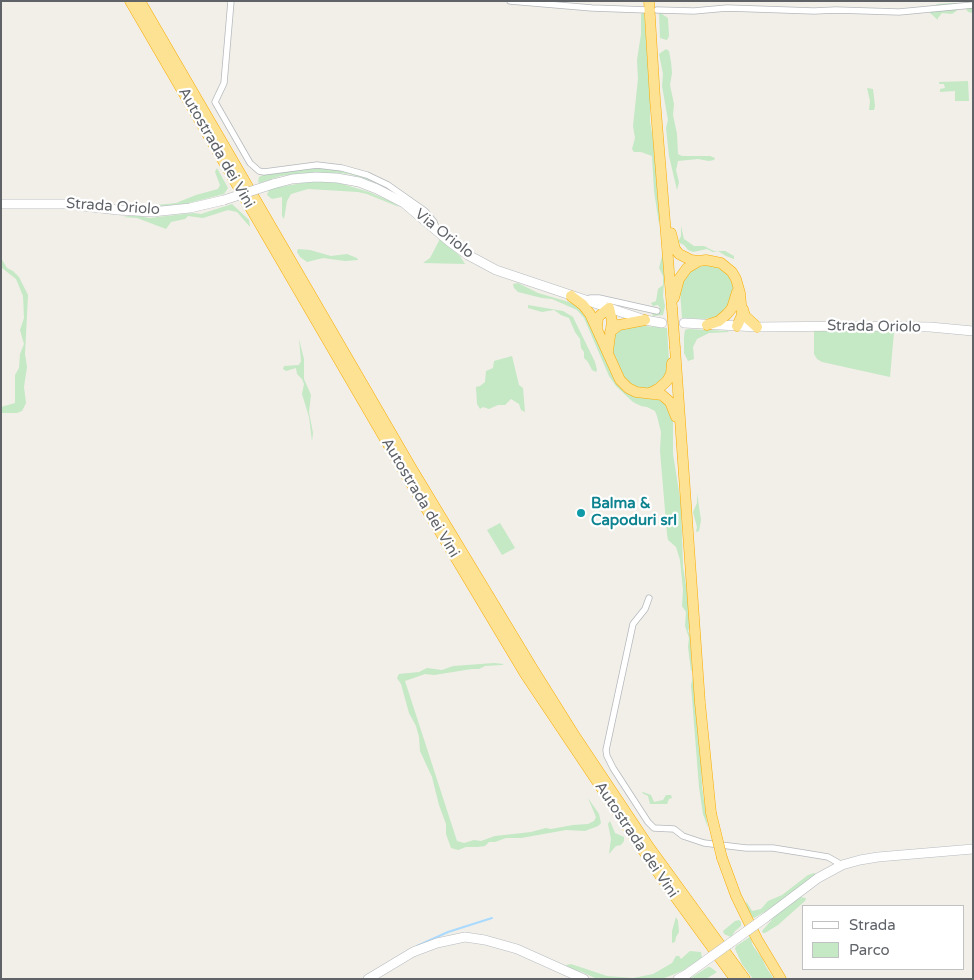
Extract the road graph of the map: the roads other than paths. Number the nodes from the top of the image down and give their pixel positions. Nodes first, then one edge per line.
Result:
1 (130, 1) edge
2 (140, 1) edge
3 (230, 1) edge
4 (510, 1) edge
5 (649, 5) edge
6 (973, 5) edge
7 (657, 10) dead end
8 (224, 200) joint
9 (1, 204) edge
10 (666, 222) junction
11 (438, 232) junction
12 (699, 261) junction
13 (673, 295) junction
14 (571, 296) junction
15 (586, 301) junction
16 (737, 307) junction
17 (609, 308) junction
18 (657, 311) dead end
19 (645, 320) junction
20 (662, 323) dead end
21 (684, 323) dead end
22 (707, 325) junction
23 (737, 326) junction
24 (757, 327) junction
25 (598, 331) junction
26 (973, 331) edge
27 (610, 332) junction
28 (675, 348) junction
29 (610, 359) junction
30 (649, 393) junction
31 (681, 426) junction
32 (649, 598) dead end
33 (973, 849) edge
34 (842, 865) junction
35 (368, 979) edge
36 (584, 979) edge
37 (678, 979) edge
38 (735, 979) edge
39 (745, 979) edge
40 (781, 979) edge

1 - 38 highway, Autostrada dei Vini
2 - 39 highway, Autostrada dei Vini
3 - 11 street
4 - 5 street
5 - 10 highway
6 - 7 street
8 - 9 street, Strada Oriolo
8 - 11 street, Via Oriolo, bridge
10 - 12 highway
10 - 13 highway
11 - 14 street, Via Oriolo
12 - 13 highway
12 - 16 highway
13 - 28 highway, bridge
14 - 15 street, Via Oriolo
14 - 25 highway
15 - 17 street, Via Oriolo
15 - 18 street
16 - 22 highway
16 - 23 highway
16 - 24 highway
17 - 19 street, Via Oriolo
17 - 25 highway
17 - 27 highway
19 - 20 street, Via Oriolo
19 - 27 highway
21 - 22 street
22 - 23 street
23 - 24 street
24 - 26 street, Strada Oriolo
25 - 29 highway
27 - 29 highway
28 - 30 highway
28 - 31 highway
29 - 30 highway
30 - 31 highway
31 - 40 highway, bridge
32 - 34 street
33 - 34 street
34 - 37 street, bridge
35 - 36 street

